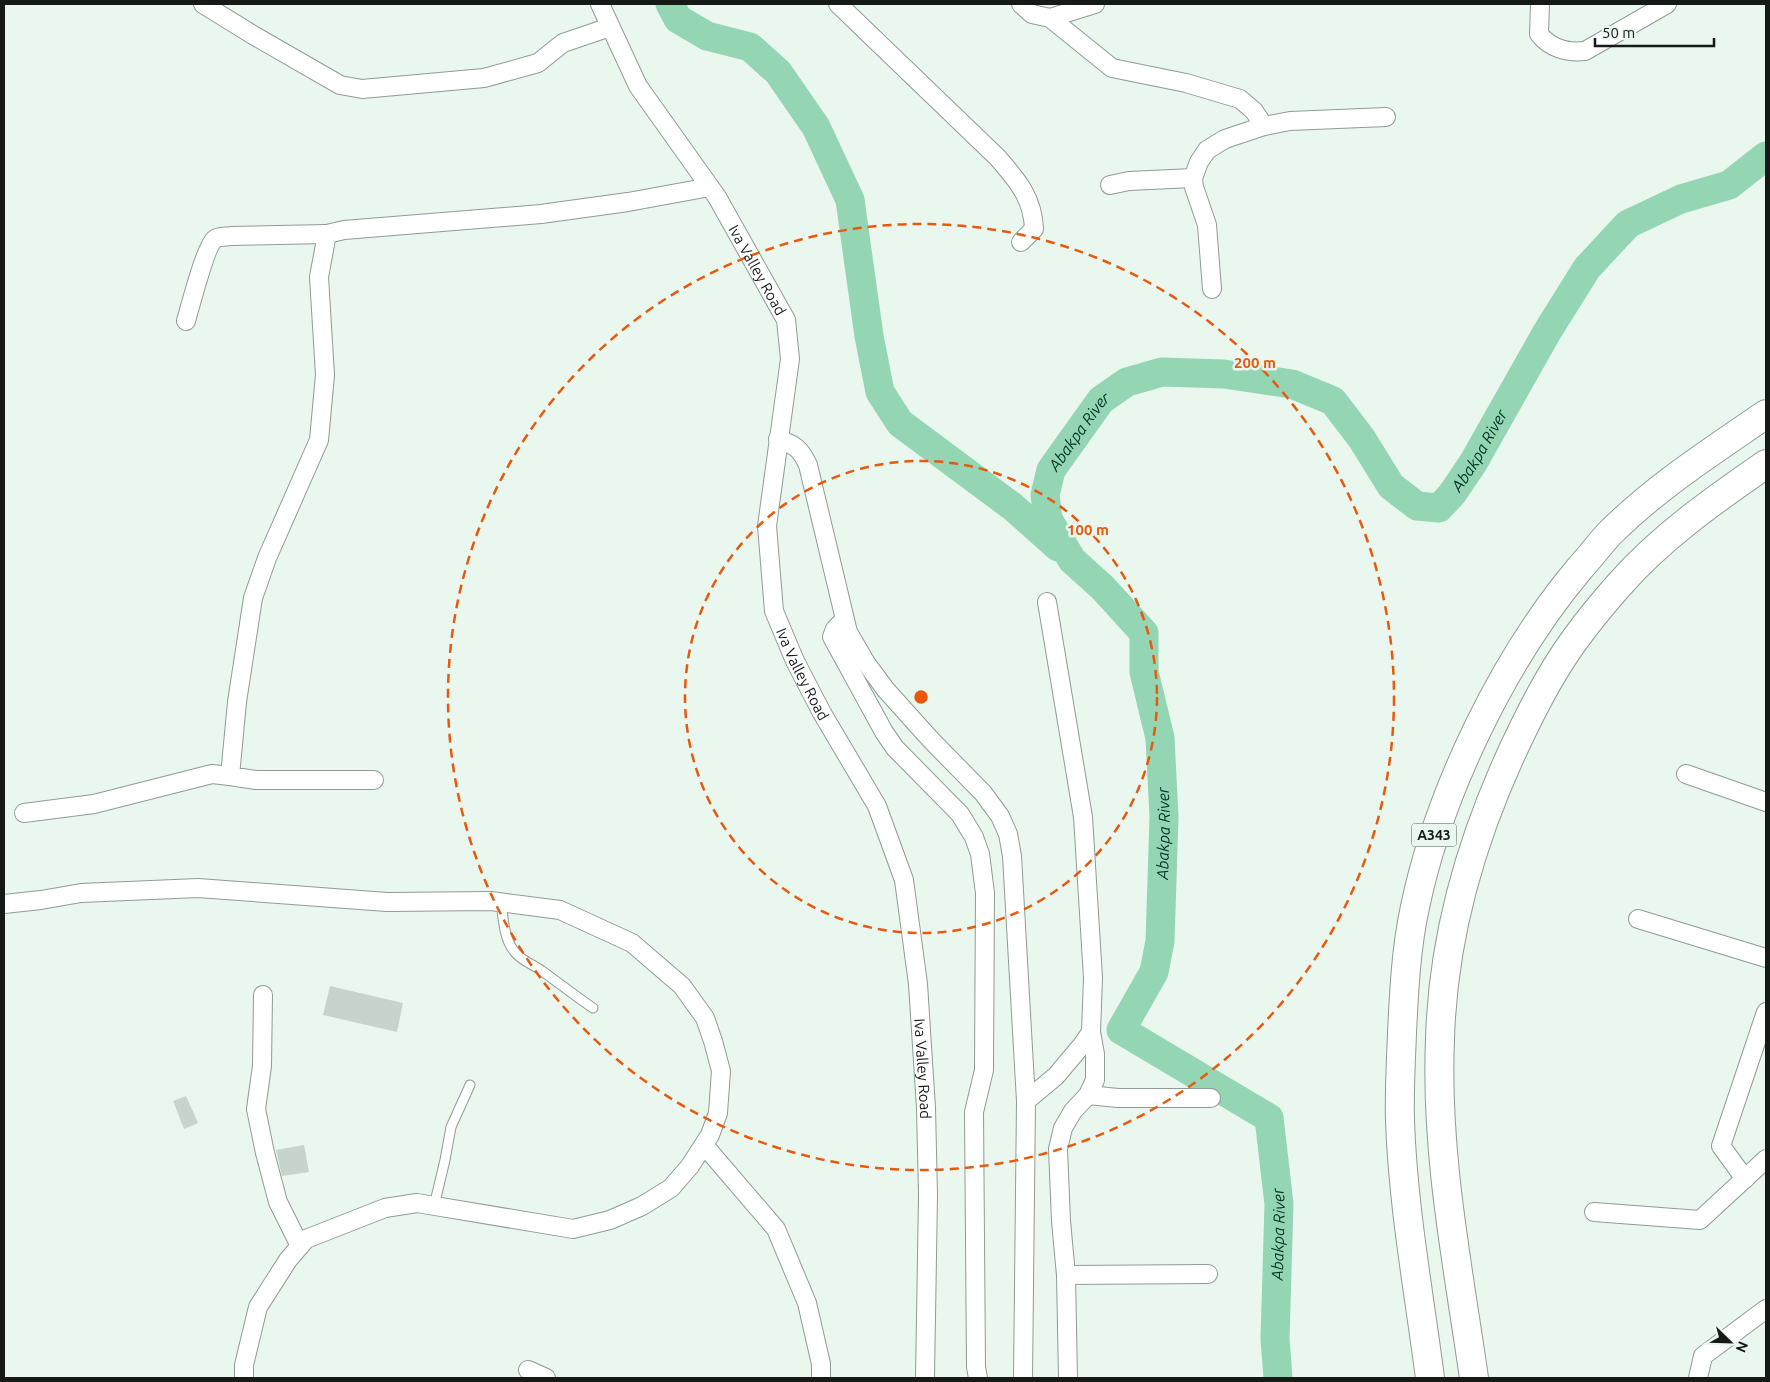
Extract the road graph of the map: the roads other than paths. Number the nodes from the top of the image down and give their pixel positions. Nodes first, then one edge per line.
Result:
1 (203, 4) edge
2 (600, 4) edge
3 (838, 4) edge
4 (1021, 4) edge
5 (1095, 4) edge
6 (1540, 4) edge
7 (1667, 4) edge
8 (1050, 18) junction
9 (610, 27) junction
10 (1386, 117) dead end
11 (1264, 126) junction
12 (1193, 178) junction
13 (1110, 185) dead end
14 (710, 187) junction
15 (326, 234) junction
16 (1021, 242) dead end
17 (1212, 289) dead end
18 (186, 321) dead end
19 (1766, 414) edge
20 (778, 439) junction
21 (1766, 464) edge
22 (1047, 602) dead end
23 (844, 620) junction
24 (1686, 774) dead end
25 (230, 776) junction
26 (374, 780) dead end
27 (1766, 802) edge
28 (24, 812) dead end
29 (501, 902) junction
30 (4, 904) edge
31 (1638, 919) dead end
32 (1766, 958) edge
33 (263, 995) dead end
34 (593, 1008) dead end
35 (1766, 1012) edge
36 (1091, 1032) junction
37 (470, 1085) dead end
38 (1088, 1094) junction
39 (1211, 1098) dead end
40 (1026, 1101) junction
41 (704, 1145) junction
42 (1766, 1159) edge
43 (1745, 1179) junction
44 (434, 1206) junction
45 (1594, 1212) dead end
46 (300, 1246) junction
47 (1208, 1274) dead end
48 (1066, 1276) junction
49 (1766, 1310) edge
50 (528, 1370) dead end
51 (244, 1378) edge
52 (546, 1378) edge
53 (820, 1378) edge
54 (925, 1378) edge
55 (978, 1378) edge
56 (1023, 1378) edge
57 (1068, 1378) edge
58 (1430, 1378) edge
59 (1474, 1378) edge
60 (1698, 1378) edge

1 - 9 street
2 - 9 street, Iva Valley Road
3 - 16 street
4 - 8 street
5 - 8 street
6 - 7 street
8 - 11 street
9 - 14 street, Iva Valley Road
10 - 11 street
11 - 12 street
12 - 13 street
12 - 17 street
14 - 15 street
14 - 20 street, Iva Valley Road
15 - 18 street
15 - 25 street
19 - 58 highway, A343
20 - 23 street
20 - 54 street, Iva Valley Road
21 - 59 highway, A343
22 - 36 street
23 - 40 street
23 - 55 street
24 - 27 street
25 - 26 street
25 - 28 street
29 - 30 street
29 - 34 lane
29 - 41 street
31 - 32 street
33 - 46 street
35 - 43 street
36 - 38 street
36 - 40 street
37 - 44 lane
38 - 39 street
38 - 48 street
40 - 56 street
41 - 44 street
41 - 53 street
42 - 43 street
43 - 45 street
44 - 46 street
46 - 51 street
47 - 48 street
48 - 57 street
49 - 60 street
50 - 52 street

